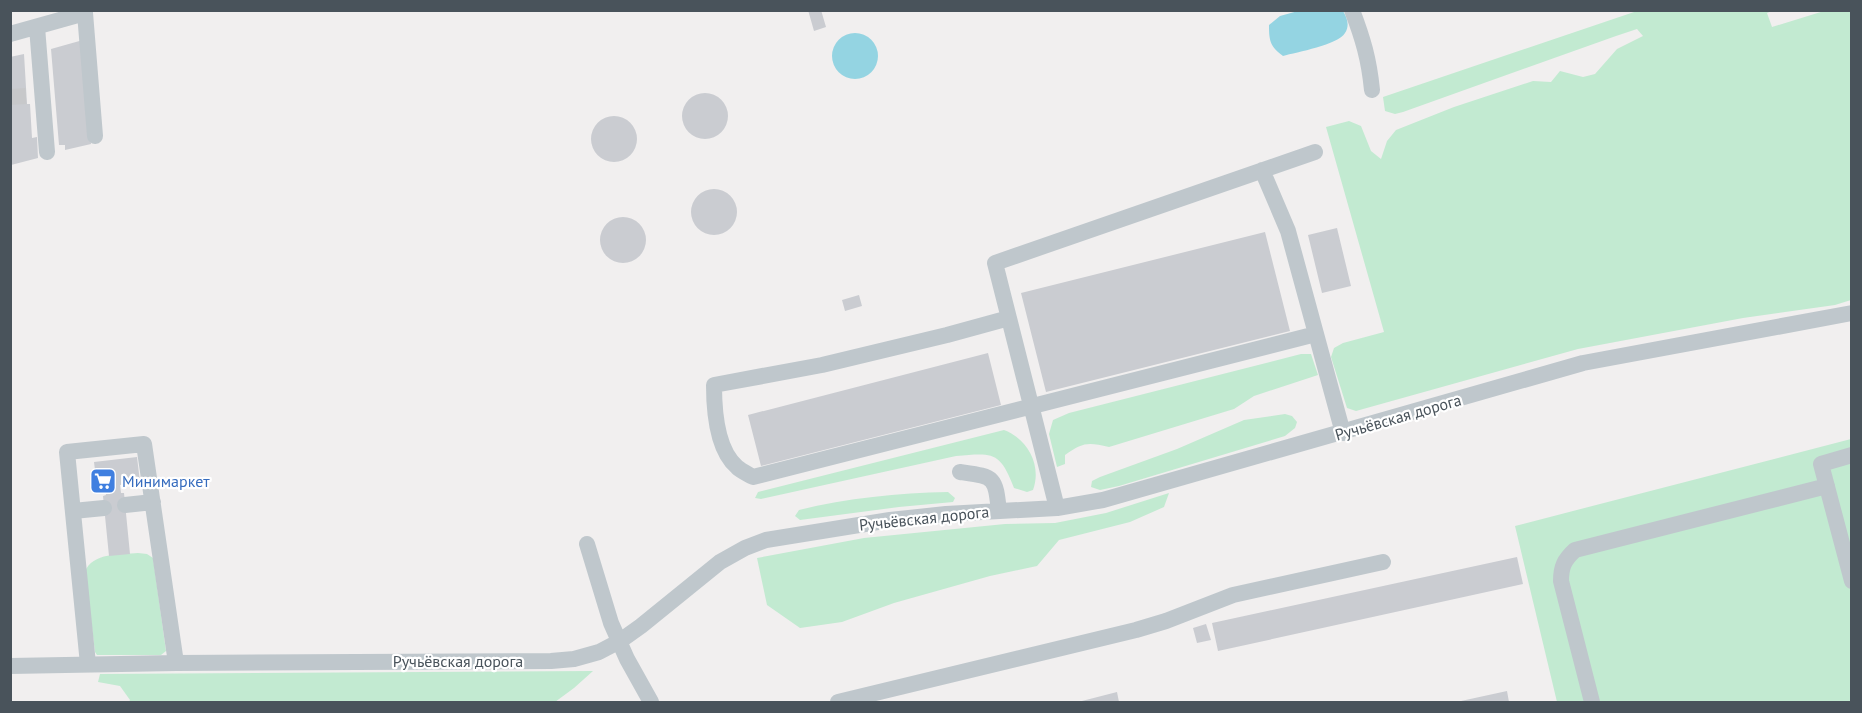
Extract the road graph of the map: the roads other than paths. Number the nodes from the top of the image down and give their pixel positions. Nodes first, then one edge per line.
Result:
1 (1352, 10) edge
2 (37, 27) junction
3 (10, 34) edge
4 (1372, 90) dead end
5 (95, 136) dead end
6 (47, 152) dead end
7 (1315, 152) dead end
8 (1262, 171) junction
9 (1851, 313) edge
10 (1009, 318) junction
11 (1316, 334) junction
12 (1032, 407) junction
13 (1342, 433) junction
14 (1851, 456) edge
15 (960, 472) dead end
16 (1827, 486) junction
17 (153, 502) junction
18 (125, 506) dead end
19 (104, 508) dead end
20 (1058, 508) junction
21 (73, 511) junction
22 (999, 511) junction
23 (587, 544) dead end
24 (1383, 562) dead end
25 (1851, 580) edge
26 (620, 641) junction
27 (176, 663) junction
28 (88, 664) junction
29 (10, 666) edge
30 (651, 702) edge
31 (838, 702) edge
32 (1592, 702) edge

1 - 4 street
2 - 3 street
2 - 5 street
2 - 6 street
7 - 8 street
8 - 10 street
8 - 11 street
9 - 13 street, Ручьёвская дорога
10 - 12 street
10 - 12 street
11 - 12 street
11 - 13 street
12 - 20 street
13 - 20 street, Ручьёвская дорога
14 - 16 street
15 - 22 street
16 - 25 street
16 - 32 street
17 - 18 street
17 - 21 street
17 - 27 street
19 - 21 street
20 - 22 street, Ручьёвская дорога
21 - 28 street
22 - 26 street, Ручьёвская дорога
23 - 26 street
24 - 31 street
26 - 27 street, Ручьёвская дорога
26 - 30 street
27 - 28 street, Ручьёвская дорога
28 - 29 street, Ручьёвская дорога

